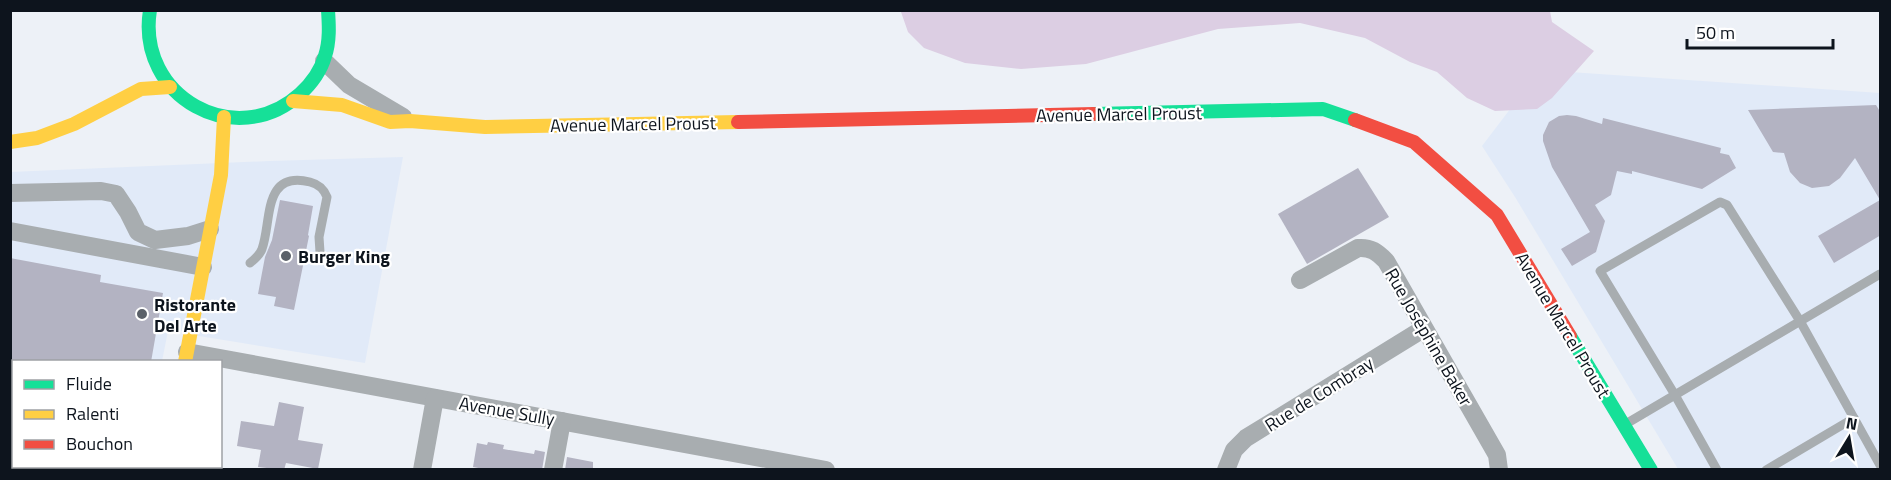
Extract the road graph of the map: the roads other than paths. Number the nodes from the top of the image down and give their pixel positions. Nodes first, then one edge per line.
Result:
1 (328, 10) edge
2 (148, 12) edge
3 (324, 61) junction
4 (170, 87) junction
5 (293, 101) junction
6 (224, 117) junction
7 (410, 121) junction
8 (10, 142) edge
9 (10, 193) edge
10 (210, 229) junction
11 (10, 231) edge
12 (320, 252) dead end
13 (250, 263) dead end
14 (203, 267) junction
15 (1881, 274) edge
16 (1300, 280) dead end
17 (1800, 321) junction
18 (1423, 329) junction
19 (186, 357) edge
20 (204, 360) edge
21 (222, 363) edge
22 (1675, 395) junction
23 (435, 398) junction
24 (1854, 418) junction
25 (562, 421) junction
26 (1624, 425) junction
27 (779, 465) edge
28 (1881, 465) edge
29 (422, 470) edge
30 (554, 470) edge
31 (826, 470) edge
32 (1226, 470) edge
33 (1500, 470) edge
34 (1651, 470) edge
35 (1717, 470) edge
36 (1766, 470) edge

1 - 3 street
2 - 4 street
3 - 5 street
3 - 7 street, Avenue Marcel Proust
4 - 6 street
4 - 8 street
5 - 6 street
5 - 7 street, Avenue Marcel Proust
6 - 10 street
7 - 26 street, Avenue Marcel Proust
9 - 10 street
10 - 14 street
11 - 14 street
12 - 13 lane
14 - 19 street
15 - 17 lane
16 - 18 street, Rue Joséphine Baker
17 - 22 lane
17 - 22 lane
17 - 24 lane
18 - 32 street, Rue de Combray
18 - 33 street, Rue Joséphine Baker
19 - 20 street, Avenue Sully
21 - 23 street, Avenue Sully
22 - 26 lane
22 - 35 lane
23 - 25 street, Avenue Sully
23 - 29 street
24 - 28 lane
24 - 36 lane
25 - 27 street, Avenue Sully
25 - 30 street
26 - 34 street, Avenue Marcel Proust
27 - 31 street, Avenue Sully

